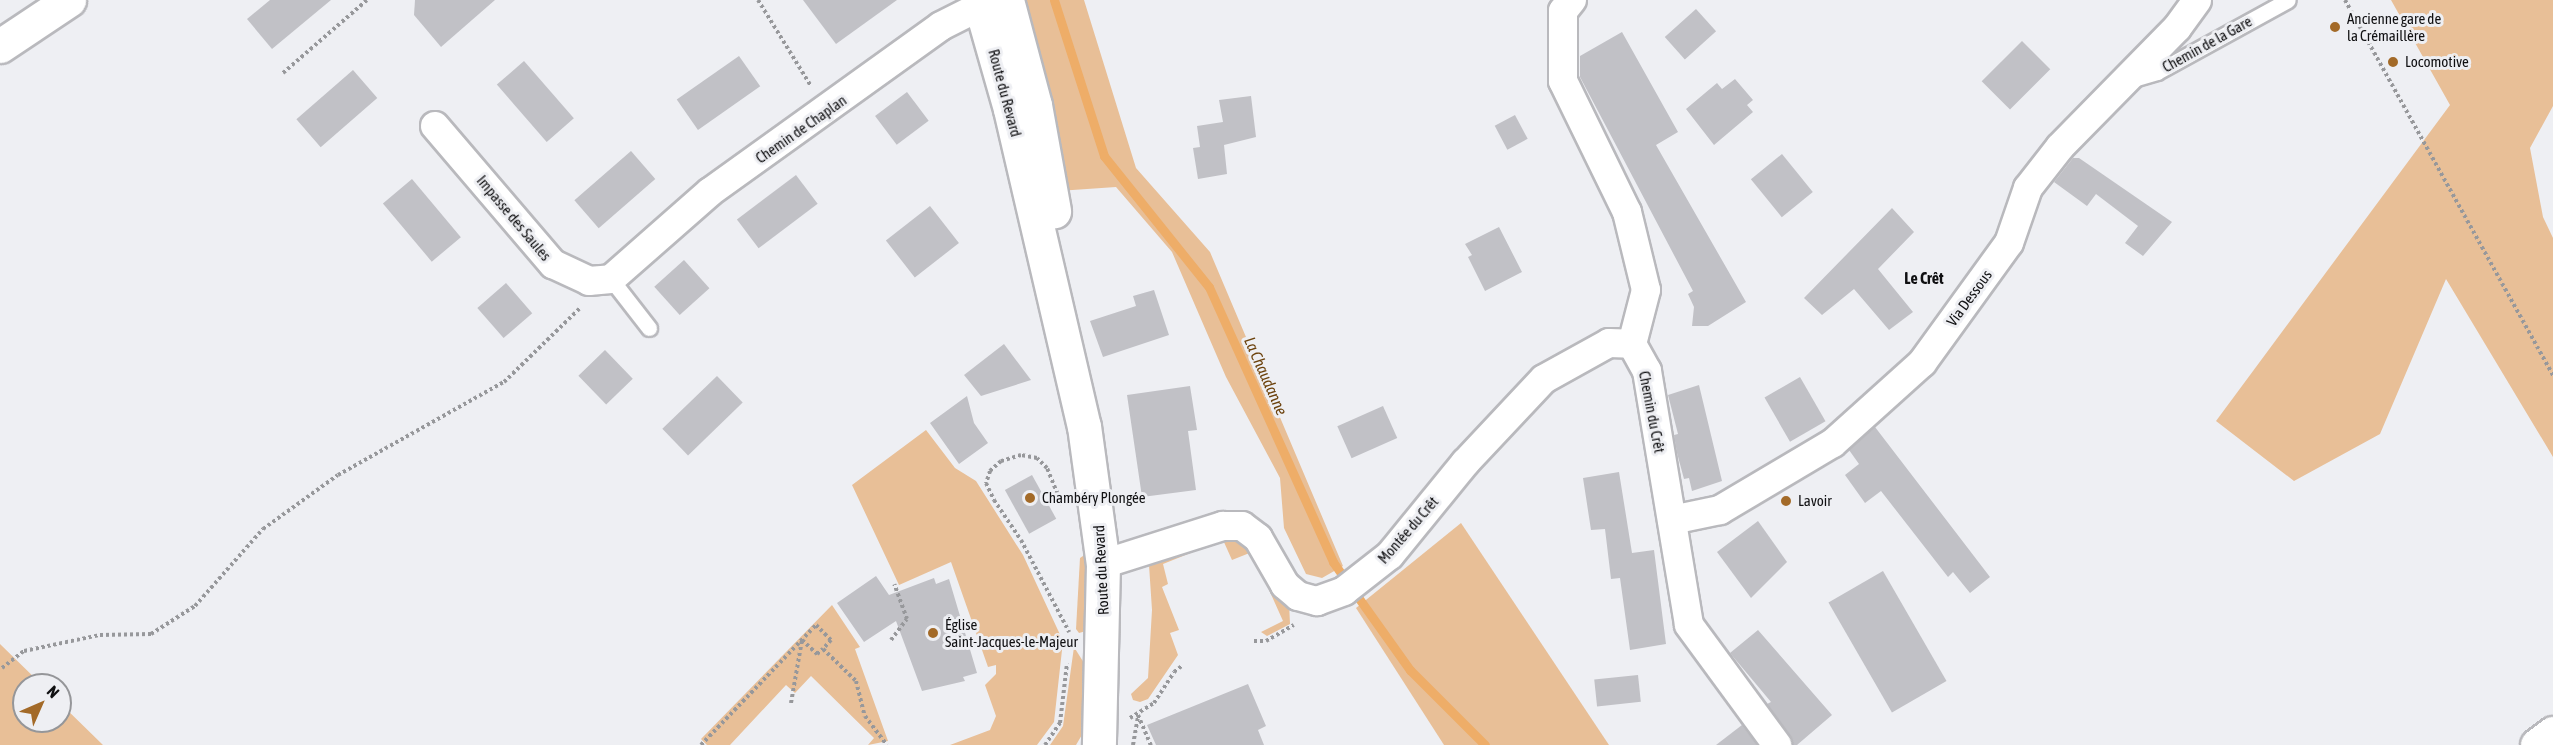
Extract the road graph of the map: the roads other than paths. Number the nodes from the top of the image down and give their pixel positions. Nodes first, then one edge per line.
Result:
1 (69, 0) edge
2 (1572, 0) edge
3 (2197, 0) edge
4 (2288, 0) edge
5 (988, 1) edge
6 (0, 46) edge
7 (2124, 81) junction
8 (435, 126) dead end
9 (600, 280) junction
10 (649, 328) dead end
11 (1632, 344) junction
12 (1672, 520) junction
13 (1103, 564) junction
14 (1100, 733) edge
15 (2553, 733) edge
16 (1777, 745) edge
17 (2537, 745) edge

1 - 6 main road
2 - 11 street
3 - 7 street, Via Dessous
4 - 7 lane, Chemin de la Gare
5 - 9 street, Chemin de Chaplan
5 - 13 main road, Route du Revard
7 - 12 street, Via Dessous
8 - 9 street, Impasse des Saules
9 - 10 lane
11 - 12 street, Chemin du Crêt
11 - 13 street, Montée du Crêt
12 - 16 street, Chemin du Crêt
13 - 14 main road, Route du Revard
15 - 17 main road

